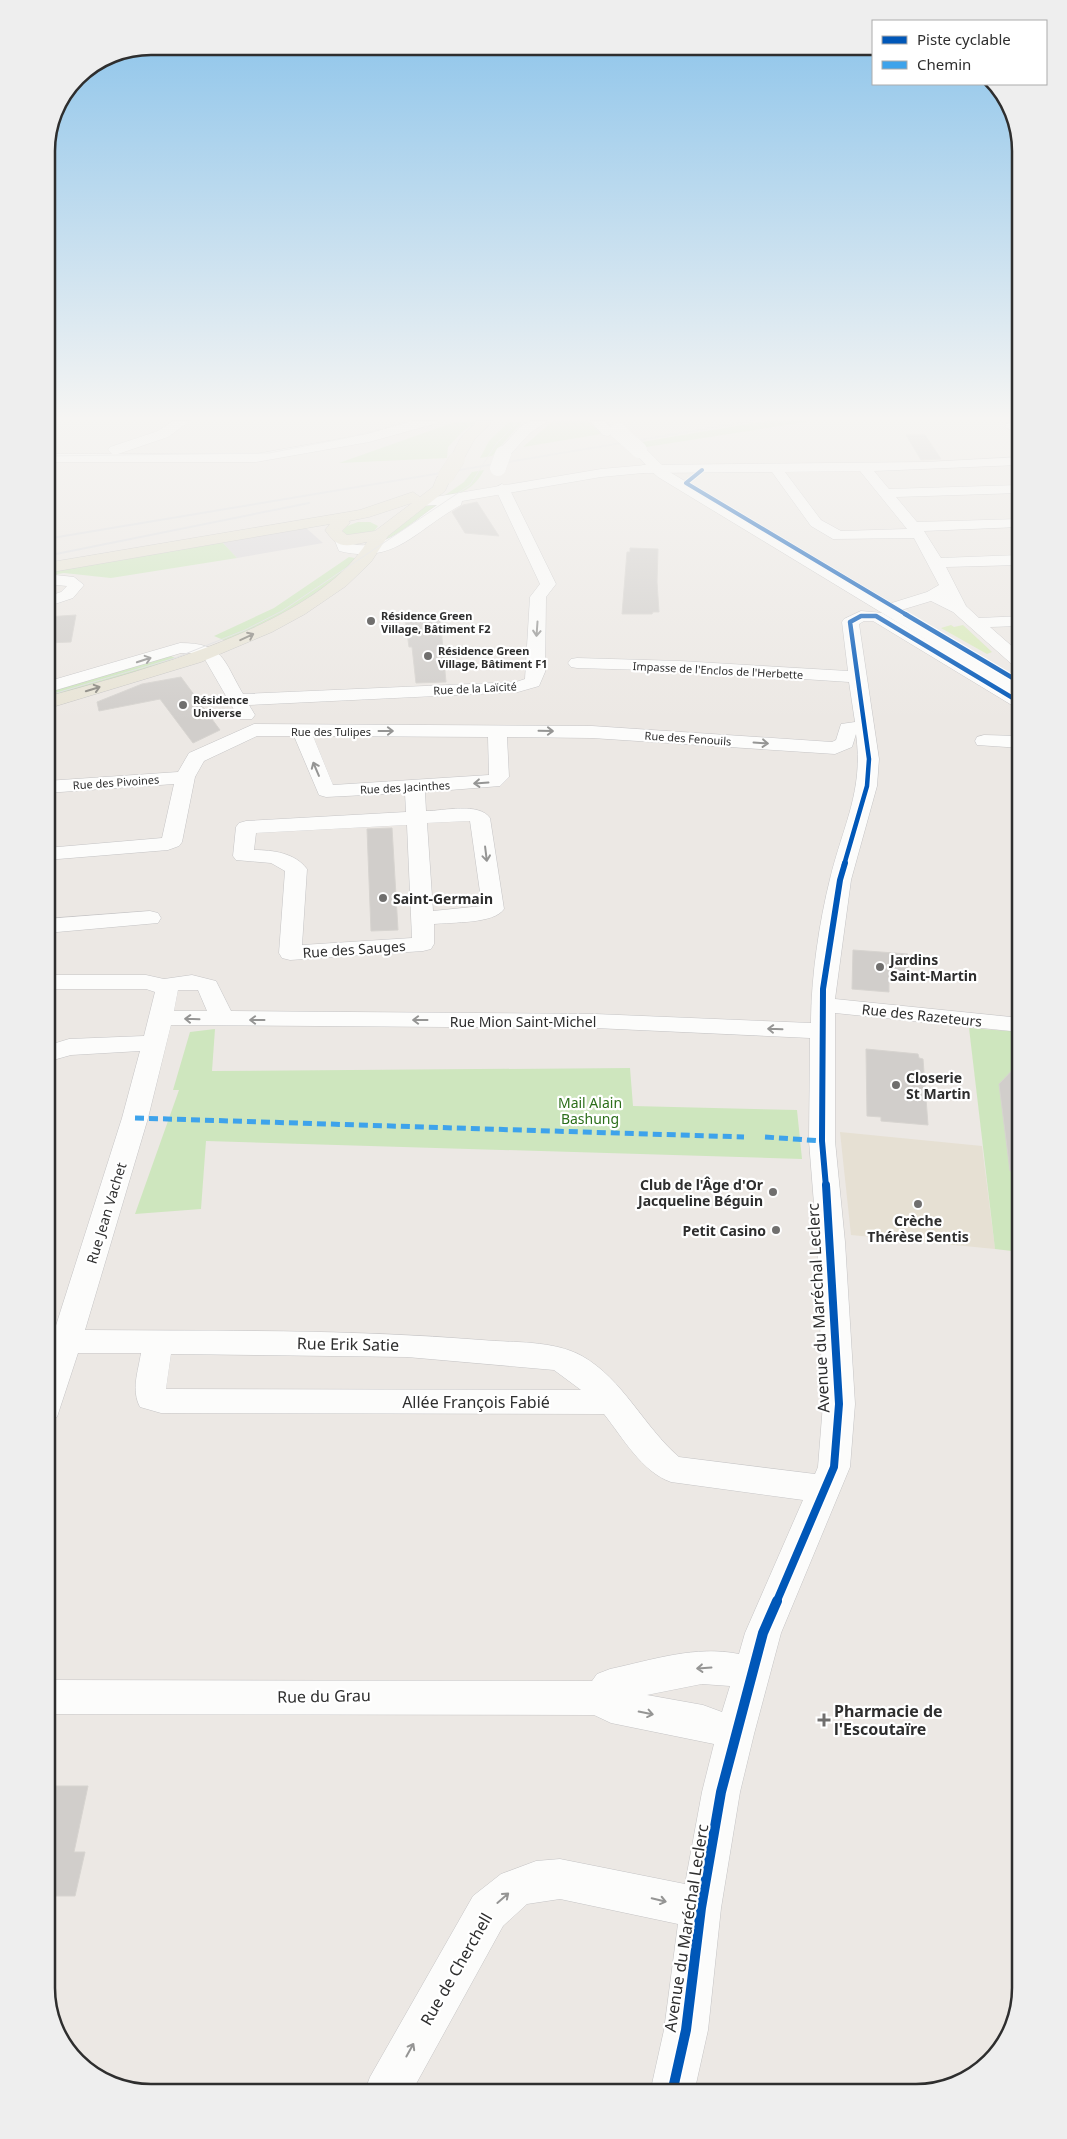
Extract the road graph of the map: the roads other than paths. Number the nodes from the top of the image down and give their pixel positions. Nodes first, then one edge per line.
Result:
1 (323, 521) edge
2 (354, 521) edge
3 (381, 521) edge
4 (397, 521) edge
5 (425, 521) edge
6 (519, 521) edge
7 (737, 521) edge
8 (814, 521) edge
9 (908, 521) edge
10 (342, 523) junction
11 (1012, 524) edge
12 (295, 527) junction
13 (384, 530) junction
14 (916, 530) junction
15 (343, 541) junction
16 (368, 552) junction
17 (1012, 560) edge
18 (938, 564) junction
19 (55, 567) edge
20 (55, 579) edge
21 (948, 586) junction
22 (933, 595) junction
23 (55, 599) edge
24 (959, 609) junction
25 (882, 612) junction
26 (1012, 621) edge
27 (975, 623) junction
28 (210, 653) junction
29 (1012, 655) edge
30 (577, 663) dead end
31 (859, 677) junction
32 (1012, 684) edge
33 (55, 685) edge
34 (1012, 697) edge
35 (55, 700) edge
36 (238, 700) junction
37 (864, 726) junction
38 (254, 730) junction
39 (497, 731) junction
40 (302, 732) junction
41 (984, 741) dead end
42 (1012, 742) edge
43 (186, 777) junction
44 (55, 786) edge
45 (415, 787) junction
46 (416, 818) junction
47 (55, 854) edge
48 (150, 918) dead end
49 (423, 918) junction
50 (55, 925) edge
51 (55, 982) edge
52 (164, 986) junction
53 (824, 1018) junction
54 (223, 1020) junction
55 (1012, 1025) edge
56 (158, 1031) junction
57 (55, 1051) edge
58 (67, 1341) junction
59 (158, 1342) junction
60 (55, 1379) edge
61 (612, 1402) junction
62 (826, 1489) junction
63 (752, 1674) junction
64 (55, 1698) edge
65 (601, 1698) junction
66 (735, 1734) junction
67 (701, 1908) junction
68 (391, 2084) edge
69 (674, 2084) edge

1 - 12 main road
2 - 10 main road
3 - 13 main road
4 - 13 main road
5 - 16 street
6 -> 36 street, Rue de la Laïcité
7 - 25 street
8 - 14 street
9 - 14 street
10 - 12 main road
10 - 15 main road
11 - 14 street
12 - 19 main road
13 - 15 main road
13 - 16 main road
14 - 18 street
15 - 16 street
28 -> 16 main road
17 - 18 street
18 - 21 street
20 - 23 street
21 - 22 street, Avenue du Maréchal Leclerc
21 - 24 street
22 - 24 street
22 - 25 street, Avenue du Maréchal Leclerc
24 - 27 street
25 - 31 street, Avenue du Maréchal Leclerc
25 - 32 street
25 - 34 street
26 - 27 street
27 - 29 street
33 -> 28 street
35 -> 28 main road
28 - 36 street
30 - 31 street, Impasse de l'Enclos de l'Herbette
31 - 37 street, Avenue du Maréchal Leclerc
36 - 38 street
39 -> 37 street, Rue des Fenouils
37 - 53 street, Avenue du Maréchal Leclerc
38 - 40 street, Rue des Tulipes
38 - 43 street
40 -> 39 street, Rue des Tulipes
39 -> 45 street, Rue des Jacinthes
45 -> 40 street, Rue des Jacinthes
41 - 42 street
43 - 44 street, Rue des Pivoines
43 - 47 street
45 - 46 street, Rue des Sauges
46 - 49 street, Rue des Sauges
46 -> 49 street
46 - 49 street, Rue des Sauges
48 - 50 street
51 - 52 street
52 - 54 street
52 - 56 street
53 -> 54 street, Rue Mion Saint-Michel
53 - 55 street, Rue des Razeteurs
53 - 62 street, Avenue du Maréchal Leclerc
54 -> 56 street, Rue Mion Saint-Michel
56 - 57 street, Rue Mion Saint-Michel
56 - 58 street, Rue Jean Vachet
58 - 59 street, Rue Erik Satie
58 - 60 street, Rue Jean Vachet
59 - 61 street, Rue Erik Satie
59 - 61 street, Allée François Fabié
61 - 62 street
62 - 63 street, Avenue du Maréchal Leclerc
63 -> 65 street
63 - 66 street, Avenue du Maréchal Leclerc
64 - 65 street, Rue du Grau
65 -> 66 street, Rue du Grau
66 - 67 street, Avenue du Maréchal Leclerc
68 -> 67 street, Rue de Cherchell
67 - 69 street, Avenue du Maréchal Leclerc

